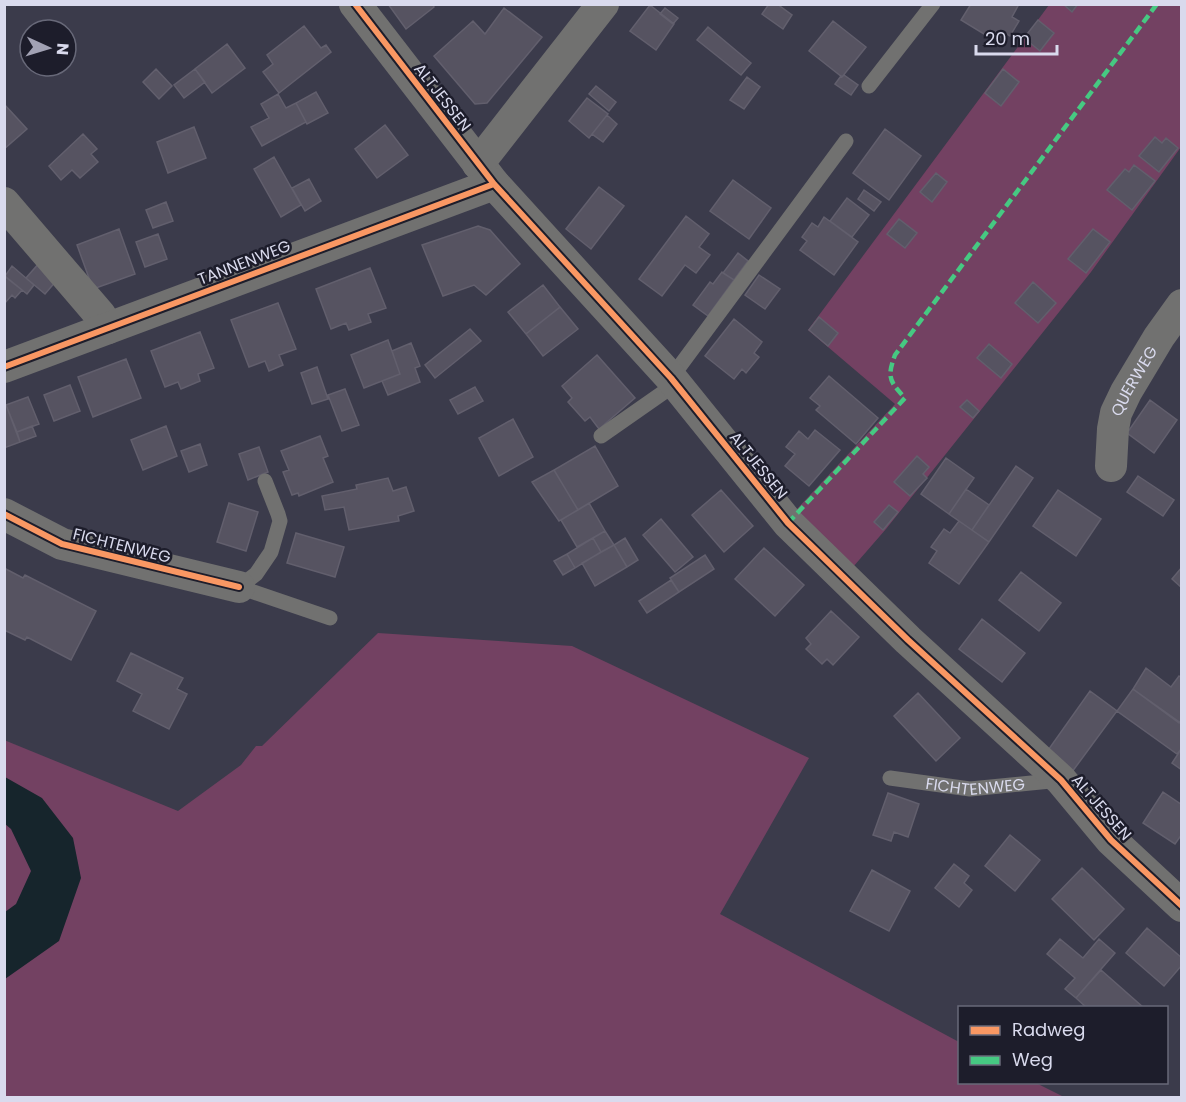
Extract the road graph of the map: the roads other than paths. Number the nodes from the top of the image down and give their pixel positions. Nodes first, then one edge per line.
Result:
1 (355, 4) edge
2 (603, 4) edge
3 (933, 4) edge
4 (869, 86) dead end
5 (846, 141) dead end
6 (486, 174) junction
7 (4, 203) edge
8 (1182, 305) edge
9 (108, 328) junction
10 (4, 367) edge
11 (671, 378) junction
12 (601, 436) dead end
13 (1111, 466) dead end
14 (265, 481) dead end
15 (4, 514) edge
16 (239, 587) junction
17 (330, 618) dead end
18 (890, 778) dead end
19 (1061, 780) junction
20 (1182, 906) edge

1 - 6 street, ALTJESSEN
2 - 6 street
3 - 4 lane
5 - 11 lane
6 - 9 street, TANNENWEG
6 - 11 street, ALTJESSEN
7 - 9 street
8 - 13 street, QUERWEG
9 - 10 street, TANNENWEG
11 - 12 lane
11 - 19 street, ALTJESSEN
14 - 16 lane
15 - 16 street, FICHTENWEG
16 - 17 lane, FICHTENWEG
18 - 19 lane, FICHTENWEG
19 - 20 street, ALTJESSEN

